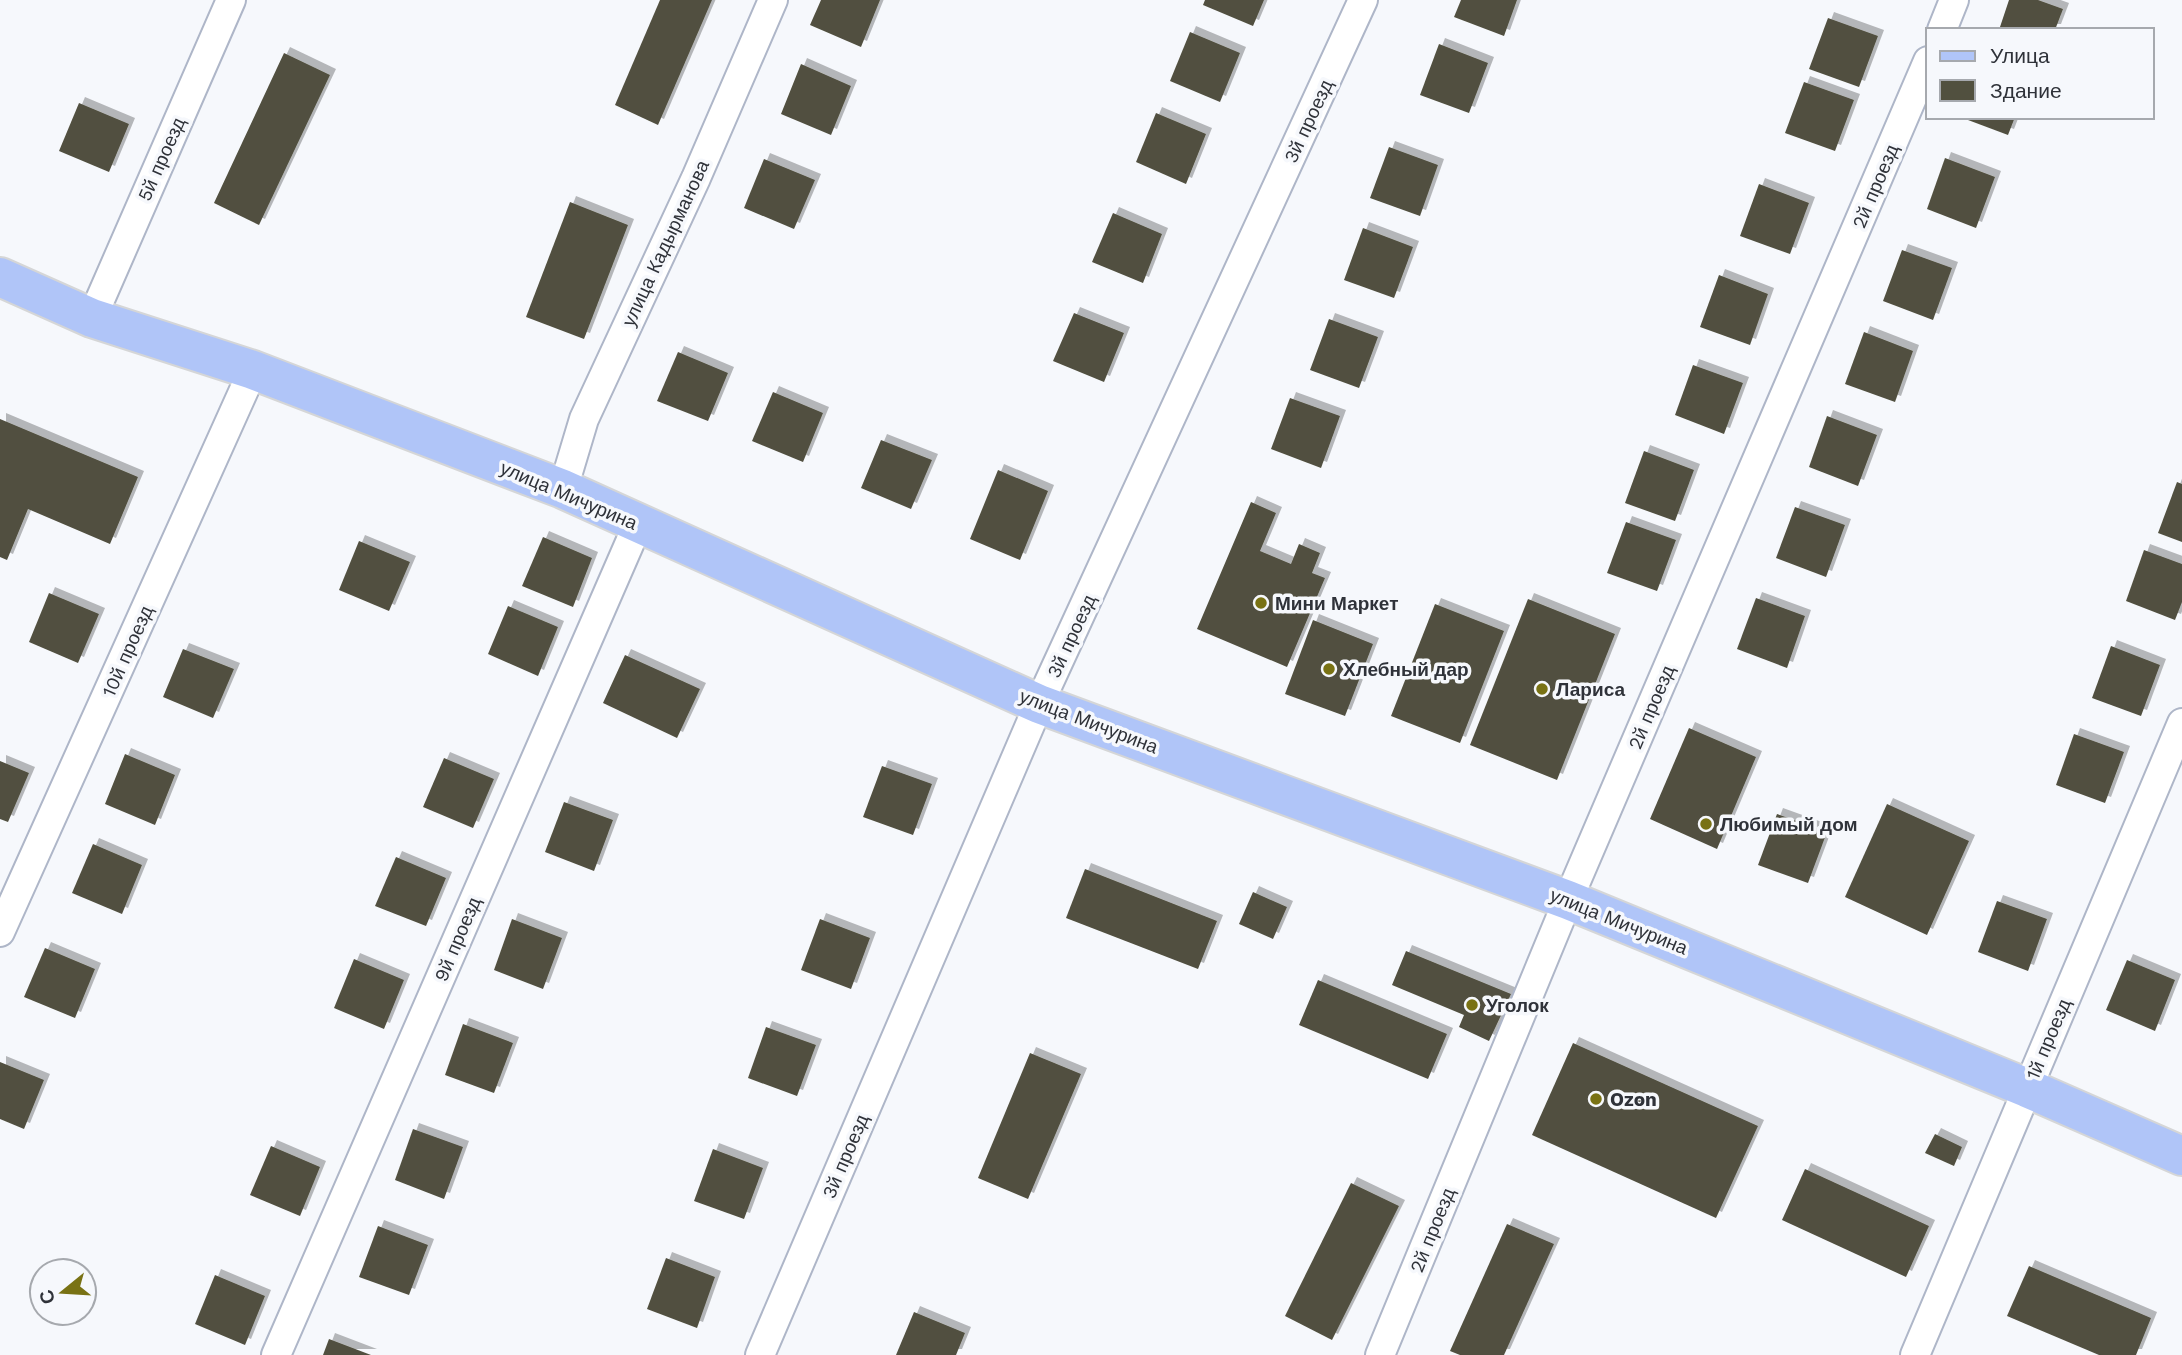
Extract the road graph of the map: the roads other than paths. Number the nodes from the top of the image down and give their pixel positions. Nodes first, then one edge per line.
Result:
1 (231, 0) edge
2 (774, 0) edge
3 (1363, 0) edge
4 (1954, 0) edge
5 (1943, 28) edge
6 (1926, 66) edge
7 (0, 277) edge
8 (92, 318) junction
9 (253, 370) junction
10 (563, 489) junction
11 (638, 524) junction
12 (1039, 704) junction
13 (2182, 723) edge
14 (1568, 900) junction
15 (0, 932) edge
16 (2027, 1088) junction
17 (2182, 1156) edge
18 (276, 1355) edge
19 (760, 1355) edge
20 (1380, 1355) edge
21 (1915, 1355) edge

1 - 8 street, 5й проезд
2 - 10 street, улица Кадырманова
3 - 12 street, 3й проезд
4 - 5 street
6 - 14 street, 2й проезд
7 - 8 main road, улица Мичурина
8 - 9 main road, улица Мичурина
9 - 10 main road, улица Мичурина
9 - 15 street, 10й проезд
10 - 11 main road, улица Мичурина
11 - 12 main road, улица Мичурина
11 - 18 street, 9й проезд
12 - 14 main road, улица Мичурина
12 - 19 street, 3й проезд
13 - 16 street, 1й проезд
14 - 16 main road, улица Мичурина
14 - 20 street, 2й проезд
16 - 17 main road, улица Мичурина
16 - 21 street, 1й проезд

